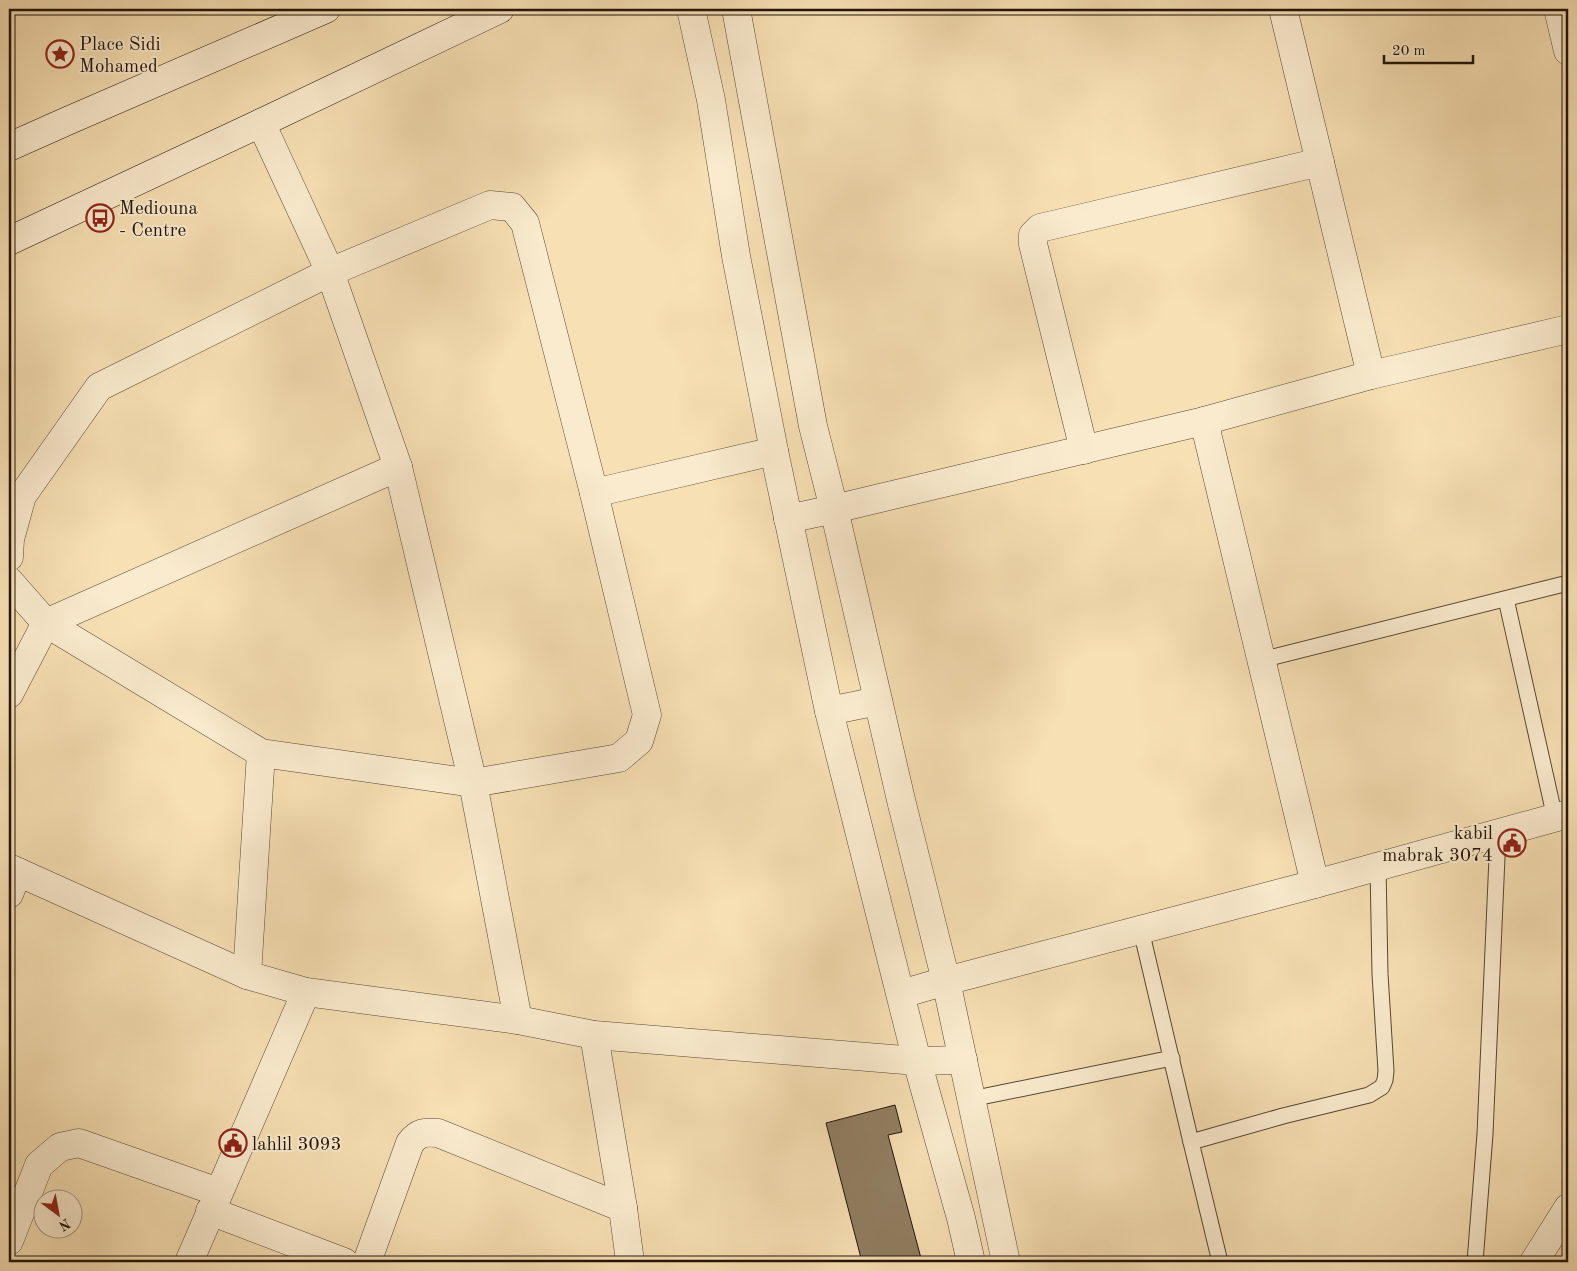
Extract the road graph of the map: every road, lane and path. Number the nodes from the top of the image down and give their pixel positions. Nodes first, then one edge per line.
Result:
1 (326, 9) edge
2 (500, 9) edge
3 (691, 9) edge
4 (736, 9) edge
5 (1283, 9) edge
6 (1558, 9) edge
7 (1568, 51) edge
8 (261, 123) junction
9 (9, 147) edge
10 (1320, 162) junction
11 (9, 241) edge
12 (330, 272) junction
13 (1568, 330) edge
14 (1371, 375) junction
15 (1204, 422) junction
16 (774, 450) junction
17 (1084, 450) junction
18 (398, 467) junction
19 (594, 494) junction
20 (834, 509) junction
21 (788, 519) junction
22 (9, 557) edge
23 (9, 581) edge
24 (1568, 583) edge
25 (1506, 599) junction
26 (46, 623) junction
27 (1262, 660) junction
28 (9, 694) edge
29 (878, 701) junction
30 (829, 711) junction
31 (261, 753) junction
32 (473, 783) junction
33 (1562, 816) edge
34 (1498, 834) junction
35 (1378, 867) junction
36 (12, 878) edge
37 (1315, 884) junction
38 (1141, 930) junction
39 (247, 975) junction
40 (946, 981) junction
41 (306, 992) junction
42 (900, 994) junction
43 (518, 1020) junction
44 (594, 1035) junction
45 (1172, 1058) junction
46 (963, 1060) junction
47 (918, 1061) junction
48 (971, 1099) junction
49 (1191, 1142) junction
50 (214, 1201) junction
51 (623, 1208) junction
52 (1568, 1208) edge
53 (9, 1241) edge
54 (189, 1262) edge
55 (344, 1262) edge
56 (367, 1262) edge
57 (630, 1262) edge
58 (970, 1262) edge
59 (1006, 1262) edge
60 (1220, 1262) edge
61 (1475, 1262) edge
62 (1534, 1262) edge

1 - 9 street
2 - 8 street
3 - 16 street
4 - 20 street
5 - 10 street
6 - 7 street
8 - 11 street
8 - 12 street
10 - 14 street
10 - 17 street
12 - 18 street
12 - 19 street
12 - 22 street
13 - 14 street
14 - 15 street
15 - 17 street
15 - 27 street
16 - 19 street
16 - 21 street
17 - 20 street
18 - 26 street
18 - 32 street
19 - 32 street
20 - 21 street
20 - 29 street
21 - 30 street
23 - 26 street
24 - 25 lane
25 - 27 lane
25 - 33 lane
26 - 28 street
26 - 31 street
27 - 37 street
29 - 30 street
29 - 40 street
30 - 42 street
31 - 32 street
31 - 39 street
32 - 43 street
33 - 34 street
34 - 35 street
34 - 61 lane
35 - 37 street
35 - 49 lane
36 - 39 street
37 - 38 street
38 - 40 street
38 - 45 lane
39 - 41 street
40 - 42 street
40 - 46 street
41 - 43 street
41 - 50 street
42 - 47 street
43 - 44 street
44 - 47 street
44 - 51 street
45 - 48 lane
45 - 49 lane
46 - 47 street
46 - 48 street
47 - 58 street
48 - 59 street
49 - 60 lane
50 - 53 street
50 - 54 street
50 - 55 street
51 - 56 street
51 - 57 street
52 - 62 street

